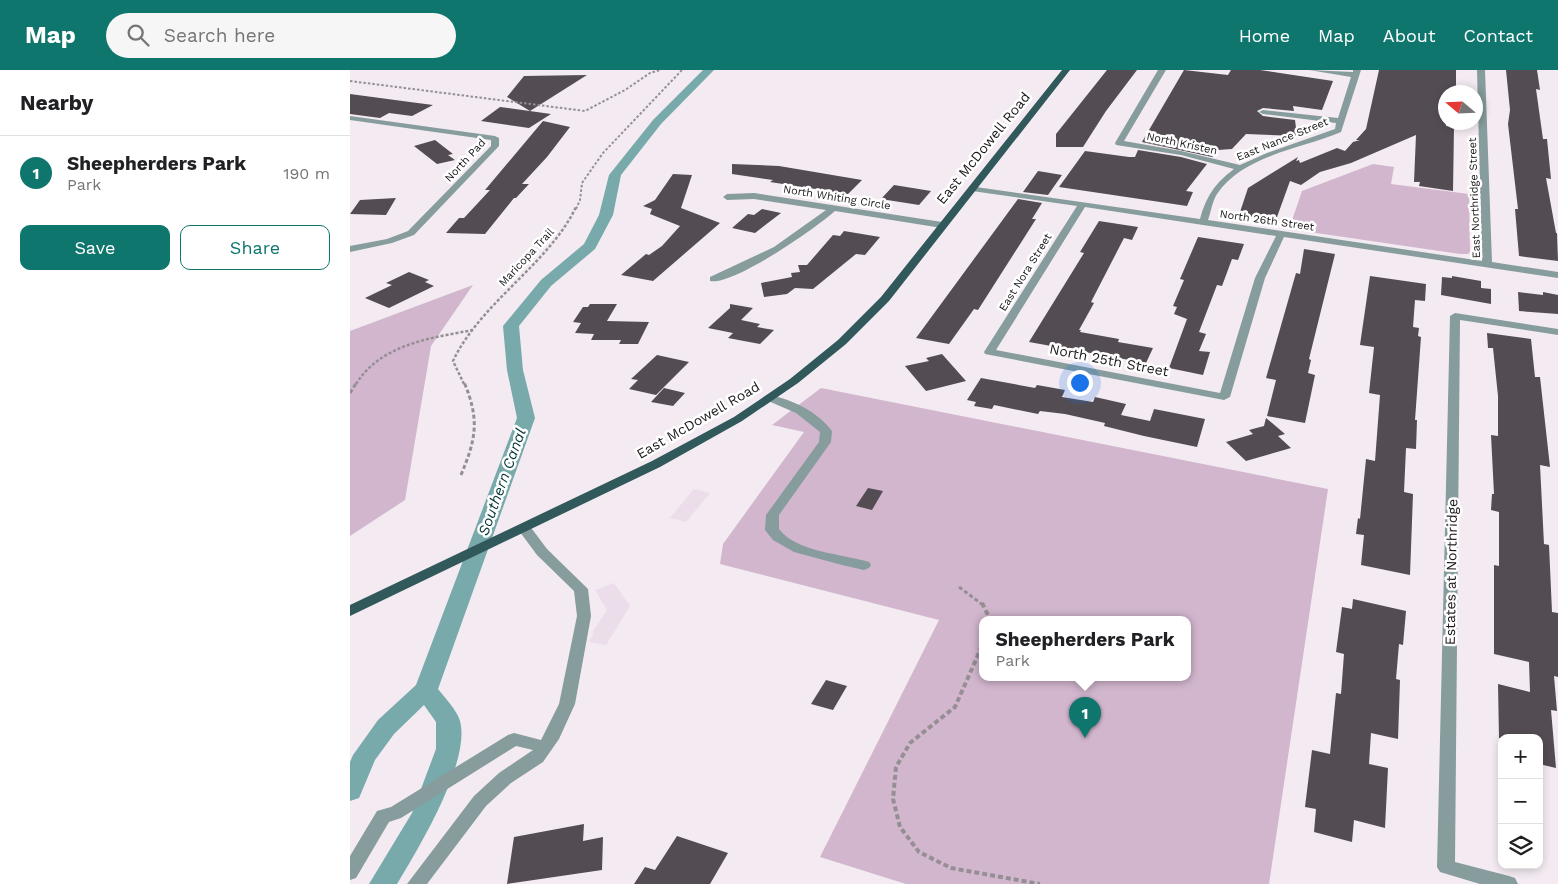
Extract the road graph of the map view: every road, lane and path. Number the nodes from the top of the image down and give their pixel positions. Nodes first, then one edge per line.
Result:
1 (660, 70) edge
2 (682, 70) edge
3 (1066, 70) edge
4 (1162, 70) edge
5 (1313, 70) edge
6 (1482, 70) edge
7 (1356, 72) edge
8 (350, 81) edge
9 (1263, 112) dead end
10 (350, 118) edge
11 (1341, 121) junction
12 (1241, 168) junction
13 (972, 188) junction
14 (727, 197) dead end
15 (1082, 204) junction
16 (834, 208) junction
17 (1203, 222) junction
18 (942, 225) junction
19 (1281, 234) junction
20 (350, 249) edge
21 (1487, 264) junction
22 (1558, 275) edge
23 (713, 279) dead end
24 (473, 330) junction
25 (1558, 332) edge
26 (989, 352) joint
27 (350, 393) edge
28 (770, 398) junction
29 (461, 475) dead end
30 (524, 528) junction
31 (864, 565) dead end
32 (959, 587) dead end
33 (350, 611) edge
34 (990, 616) edge
35 (979, 653) edge
36 (545, 747) junction
37 (350, 872) edge
38 (416, 884) edge
39 (1040, 884) edge
40 (1508, 884) edge

1 - 8 path
2 - 24 path, Maricopa Trail
3 - 13 main road, East McDowell Road
4 - 12 street, North Kristen
5 - 7 street
6 - 21 street, East Northridge Street
7 - 11 street, East Nance Street
9 - 11 street
10 - 20 street, North Pad
11 - 12 street, East Nance Street
12 - 17 street, East Nance Street
13 - 15 street, North 26th Street
13 - 18 main road, East McDowell Road
14 - 16 street, North Whiting Circle
15 - 17 street, North 26th Street
15 - 26 street, East Nora Street
16 - 18 street, North Whiting Circle
16 - 23 street
17 - 19 street, North 26th Street
18 - 28 main road, East McDowell Road
19 - 21 street, North 26th Street
19 - 26 street, North 25th Street
21 - 22 street, North 26th Street
24 - 27 path
24 - 29 path, Maricopa Trail
25 - 40 street, Estates at Northridge
28 - 30 main road, East McDowell Road
28 - 31 street
30 - 33 main road, East McDowell Road
30 - 36 street
32 - 34 path
35 - 39 path
36 - 37 street
36 - 38 street

